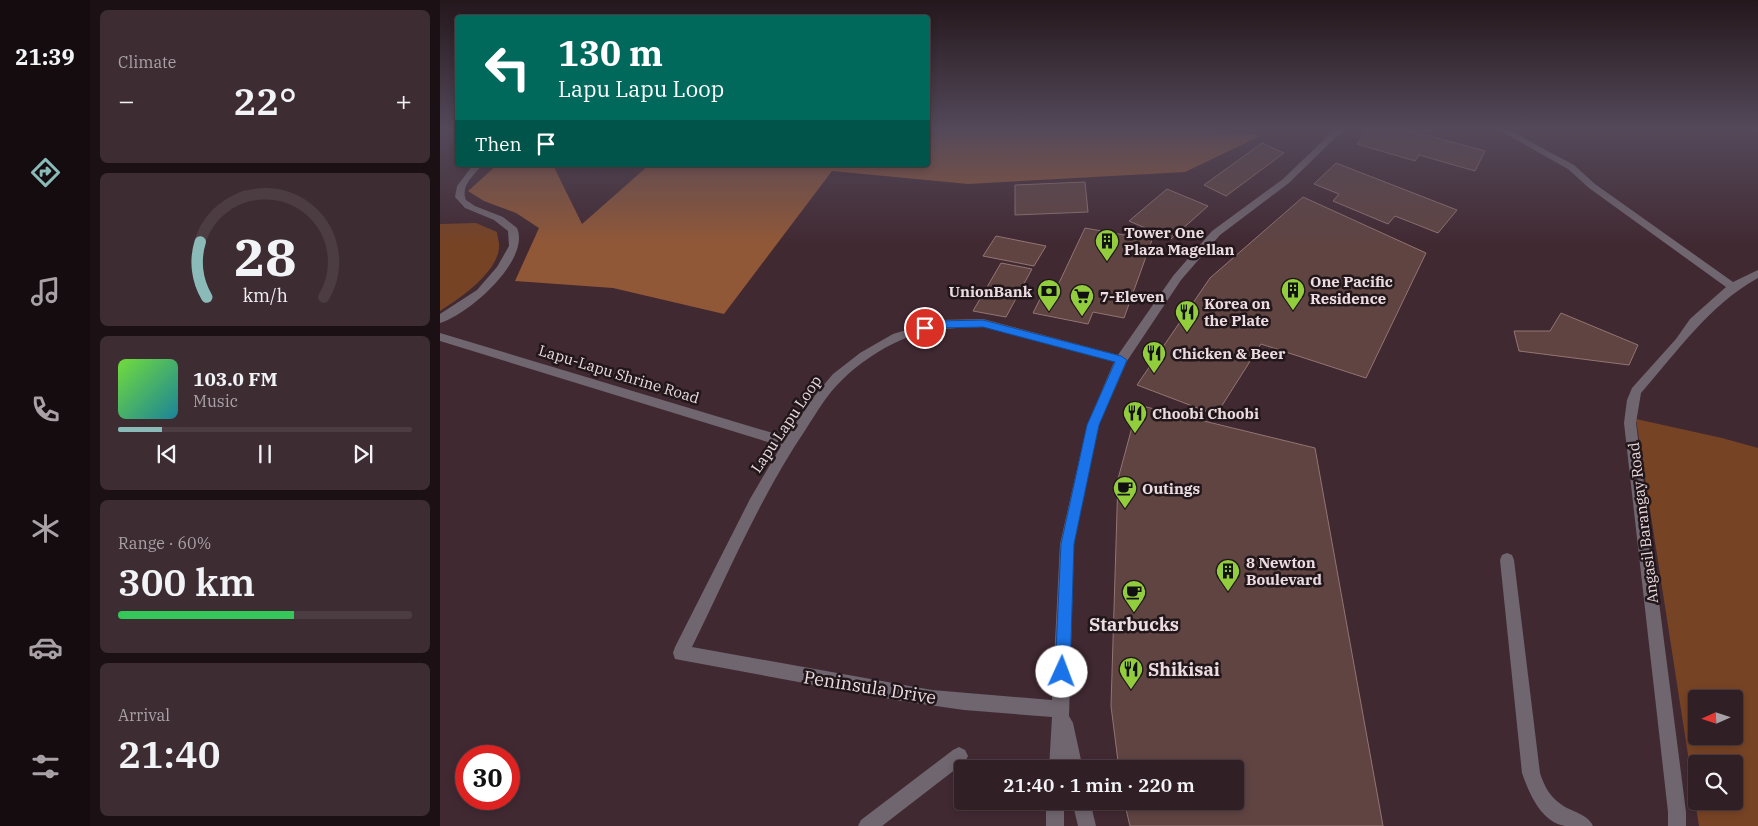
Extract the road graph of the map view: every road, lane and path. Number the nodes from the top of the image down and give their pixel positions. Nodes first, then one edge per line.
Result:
1 (476, 168) edge
2 (1299, 168) edge
3 (1572, 168) edge
4 (1758, 273) edge
5 (1733, 286) junction
6 (440, 319) edge
7 (440, 337) edge
8 (1121, 360) junction
9 (789, 443) junction
10 (1507, 560) dead end
11 (681, 653) joint
12 (1061, 709) junction
13 (959, 756) dead end
14 (1058, 760) edge
15 (1072, 760) edge
16 (1056, 810) edge
17 (1084, 810) edge
18 (867, 826) edge
19 (1055, 826) edge
20 (1087, 826) edge
21 (1584, 826) edge
22 (1677, 826) edge

1 - 6 street
2 - 8 street
3 - 5 street
4 - 5 street, Angasil Barangay Road
5 - 22 street, Angasil Barangay Road
7 - 9 street, Lapu-Lapu Shrine Road
8 - 9 street, Lapu Lapu Loop
8 - 12 street
9 - 11 street, Lapu Lapu Loop
10 - 21 street
11 - 12 street, Peninsula Drive
12 - 14 street
12 - 15 street
13 - 18 street
16 - 19 street
17 - 20 street

